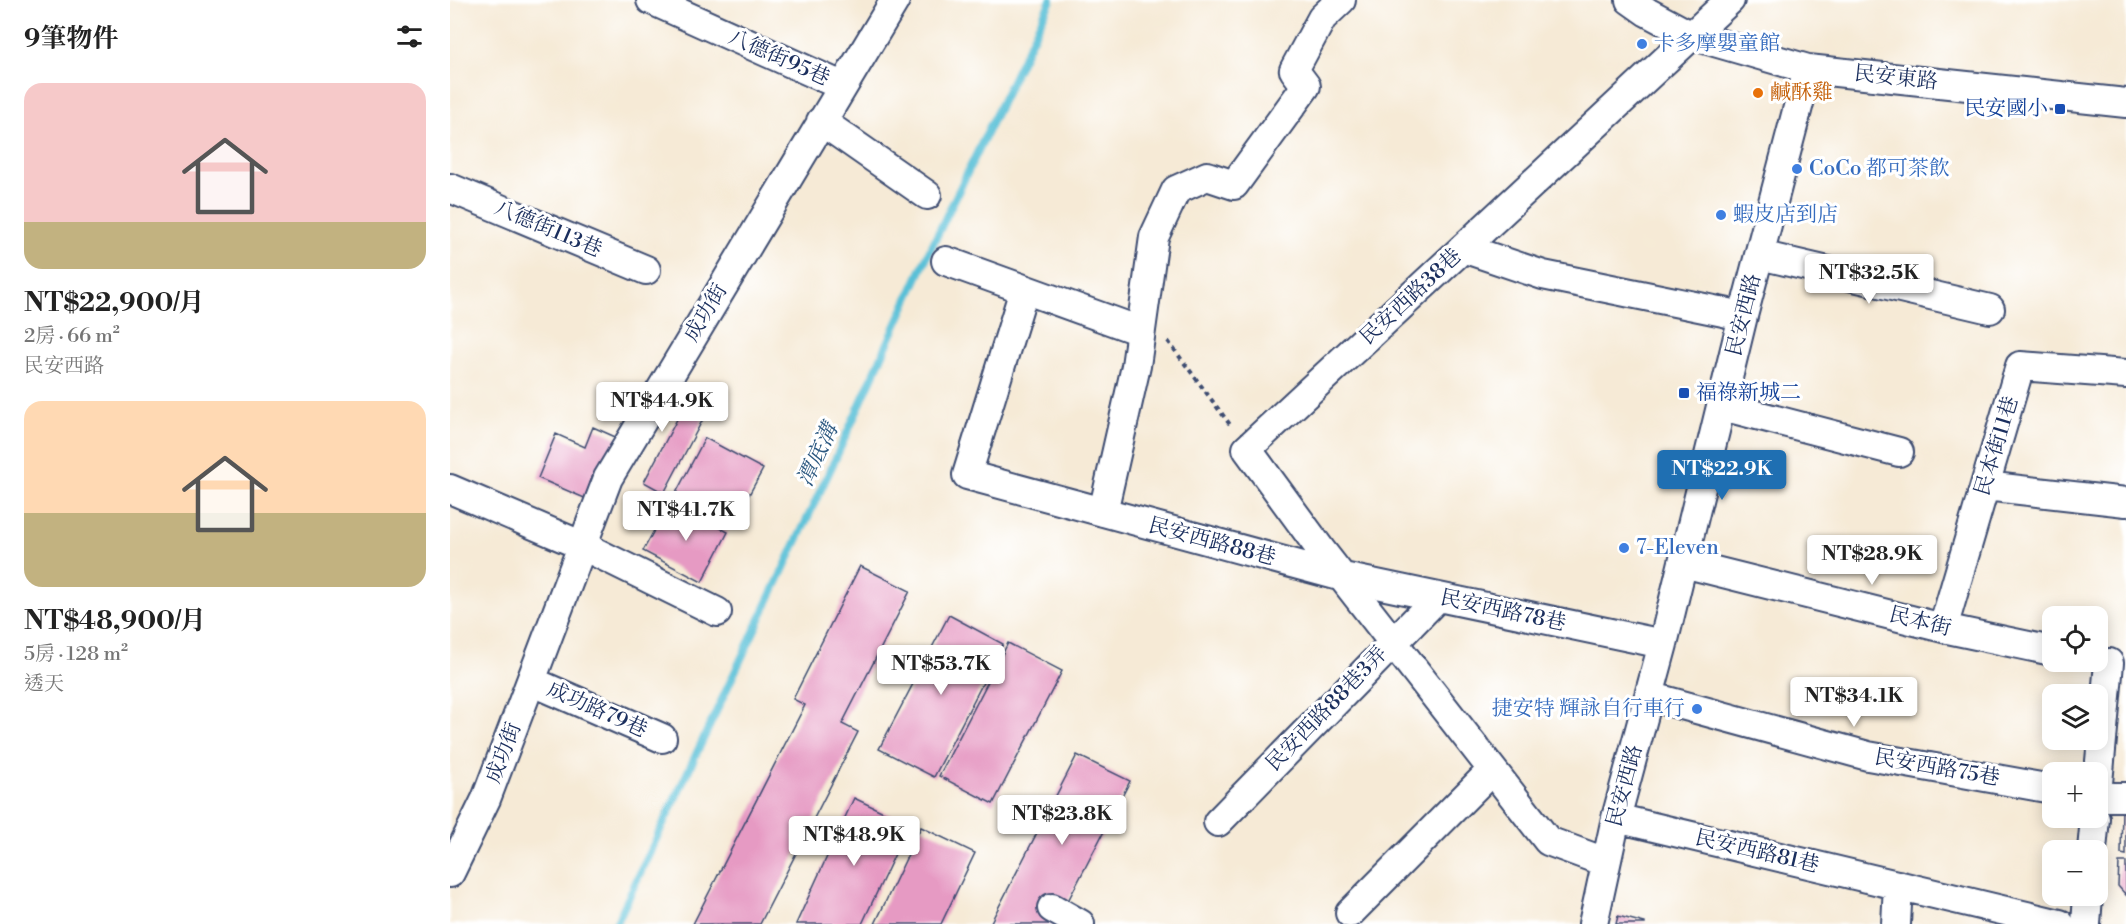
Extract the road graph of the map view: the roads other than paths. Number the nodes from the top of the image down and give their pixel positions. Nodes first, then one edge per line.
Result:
1 (651, 0) edge
2 (896, 0) edge
3 (1341, 0) edge
4 (1630, 0) edge
5 (1730, 0) edge
6 (1690, 35) junction
7 (1808, 69) junction
8 (842, 86) junction
9 (2126, 103) edge
10 (821, 121) junction
11 (450, 188) edge
12 (927, 195) dead end
13 (1463, 248) junction
14 (1760, 255) junction
15 (946, 261) dead end
16 (645, 270) dead end
17 (1024, 290) junction
18 (1990, 309) dead end
19 (1743, 316) junction
20 (1140, 331) junction
21 (2126, 374) edge
22 (1722, 406) junction
23 (1899, 452) dead end
24 (1985, 486) junction
25 (450, 489) edge
26 (2126, 502) edge
27 (1103, 512) junction
28 (583, 546) junction
29 (1683, 563) junction
30 (1343, 577) junction
31 (1438, 597) junction
32 (717, 612) dead end
33 (1943, 628) junction
34 (1393, 642) junction
35 (1663, 644) junction
36 (2042, 649) edge
37 (2111, 662) edge
38 (531, 681) junction
39 (1649, 696) junction
40 (662, 738) dead end
41 (2100, 762) edge
42 (1492, 770) junction
43 (2042, 787) edge
44 (2108, 796) edge
45 (2126, 797) edge
46 (1616, 818) junction
47 (1218, 822) dead end
48 (1605, 861) junction
49 (451, 870) edge
50 (1898, 885) junction
51 (2087, 906) edge
52 (1052, 908) dead end
53 (1350, 913) dead end
54 (1080, 924) edge
55 (1593, 924) edge
56 (1896, 924) edge
57 (2060, 924) edge
58 (2086, 924) edge

1 - 8 street, 八德街95巷
2 - 8 street, 成功街
3 - 20 street
4 - 6 street
5 - 6 street, 民安西路38巷
6 - 7 street
6 - 13 street, 民安西路38巷
7 - 9 street, 民安東路
7 - 14 street, 民安西路
8 - 10 street, 成功街
10 - 12 street
10 - 28 street, 成功街
11 - 16 street, 八德街113巷
13 - 19 street
13 - 30 street, 民安西路38巷
14 - 18 street
14 - 19 street, 民安西路
15 - 17 street
17 - 20 street
17 - 27 street, 民安西路88巷
19 - 22 street, 民安西路
20 - 27 street
21 - 24 street, 民本街11巷
22 - 23 street
22 - 29 street, 民安西路
24 - 26 street
24 - 33 street, 民本街11巷
25 - 28 street
27 - 30 street, 民安西路88巷
28 - 32 street
28 - 38 street, 成功街
29 - 33 street, 民本街
29 - 35 street, 民安西路
30 - 31 street, 民安西路78巷
30 - 34 street
31 - 34 street, 民安西路88巷3弄
31 - 35 street, 民安西路78巷
33 - 36 street, 民本街
34 - 42 street
34 - 47 street, 民安西路88巷3弄
35 - 39 street, 民安西路
37 - 41 street
38 - 40 street, 成功路79巷
38 - 49 street, 成功街
39 - 43 street, 民安西路75巷
39 - 46 street, 民安西路
42 - 48 street
42 - 53 street
44 - 45 street
46 - 48 street, 民安西路
46 - 50 street, 民安西路81巷
48 - 55 street, 民安西路
50 - 56 street
50 - 57 street, 民安西路81巷
51 - 58 street
52 - 54 street

